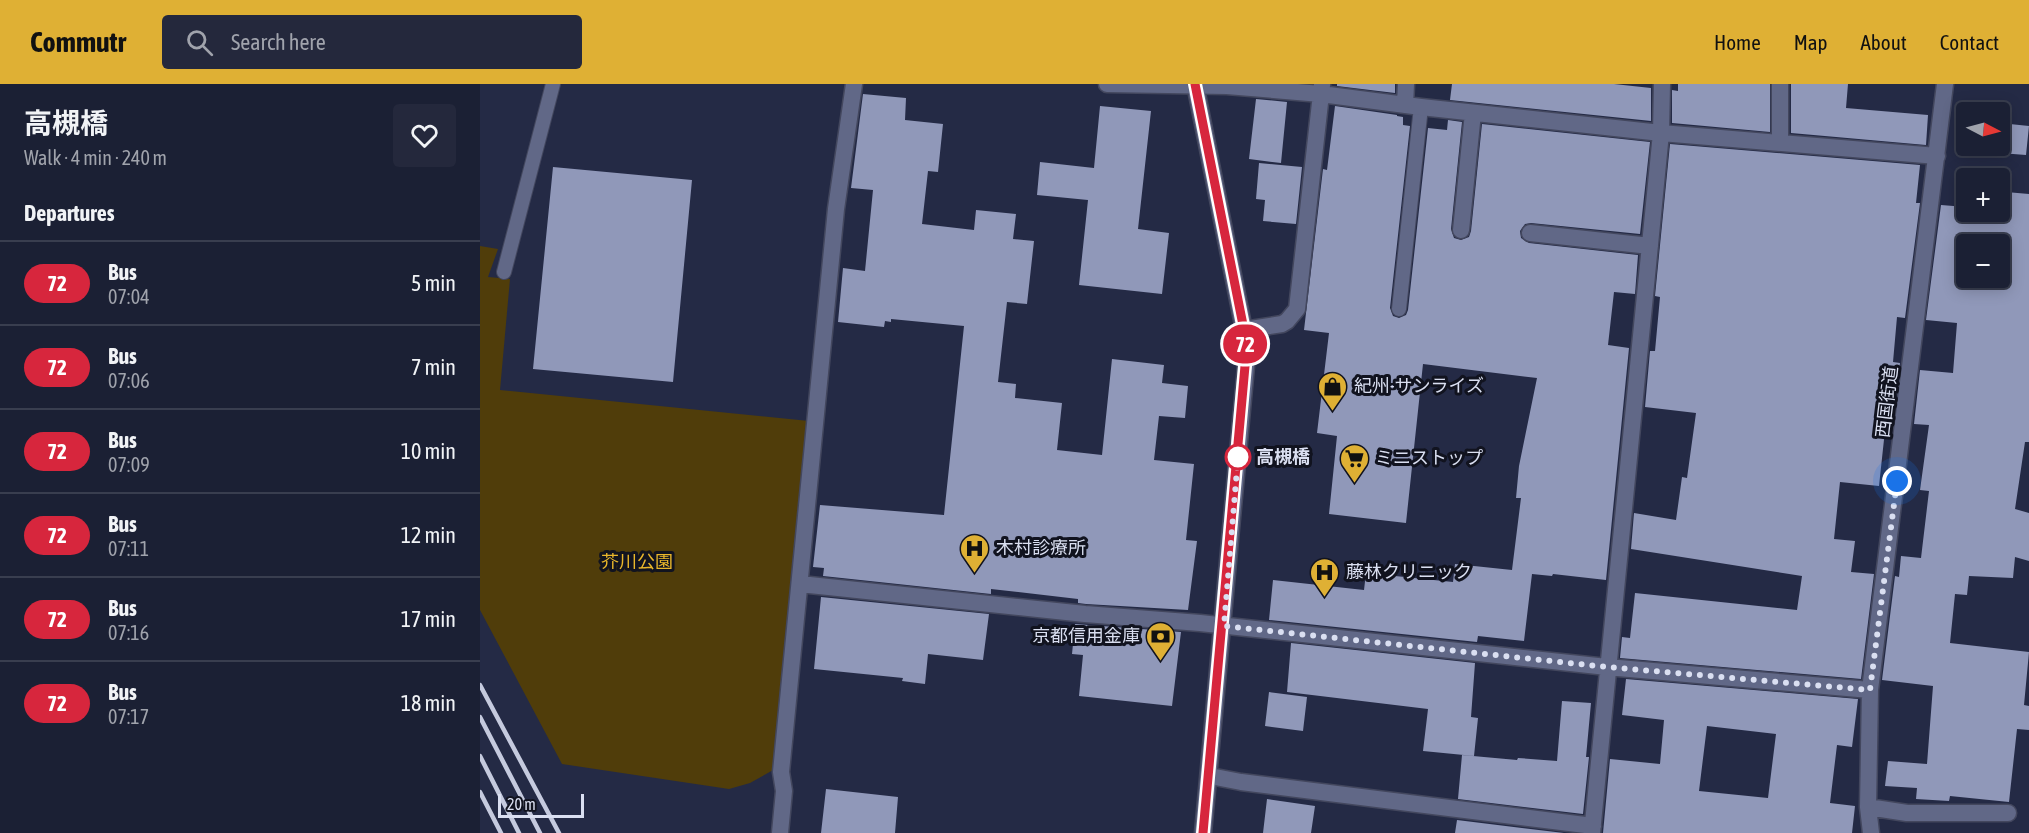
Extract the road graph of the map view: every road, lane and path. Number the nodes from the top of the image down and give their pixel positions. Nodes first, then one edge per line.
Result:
1 (553, 84) edge
2 (854, 84) edge
3 (1107, 84) edge
4 (1406, 84) edge
5 (1662, 84) edge
6 (1780, 84) edge
7 (1945, 84) edge
8 (1195, 85) edge
9 (1322, 89) edge
10 (1413, 106) junction
11 (1473, 112) junction
12 (1661, 133) junction
13 (1780, 142) junction
14 (1937, 156) junction
15 (1461, 230) dead end
16 (1530, 233) dead end
17 (1650, 246) junction
18 (504, 272) dead end
19 (1399, 309) dead end
20 (1244, 330) junction
21 (800, 584) junction
22 (1224, 626) junction
23 (1607, 667) junction
24 (1870, 690) junction
25 (1210, 776) junction
26 (1868, 807) junction
27 (2008, 813) dead end
28 (1592, 829) edge
29 (780, 833) edge
30 (1203, 833) edge
31 (1871, 833) edge

1 - 18 lane
2 - 21 street
3 - 8 street
4 - 10 street
5 - 12 street
6 - 13 street
7 - 14 street, 西国街道
8 - 9 street
8 - 20 street
9 - 10 street
9 - 20 street
10 - 11 street
10 - 19 lane
11 - 12 street
11 - 15 street
12 - 13 street
12 - 17 street
13 - 14 street
14 - 24 street, 西国街道
16 - 17 street
17 - 23 street
20 - 22 street
21 - 22 street
21 - 29 street
22 - 23 street
22 - 25 street
23 - 24 street
23 - 28 street
24 - 26 street, 西国街道
25 - 28 street
25 - 30 street
26 - 27 street
26 - 31 street, 西国街道

